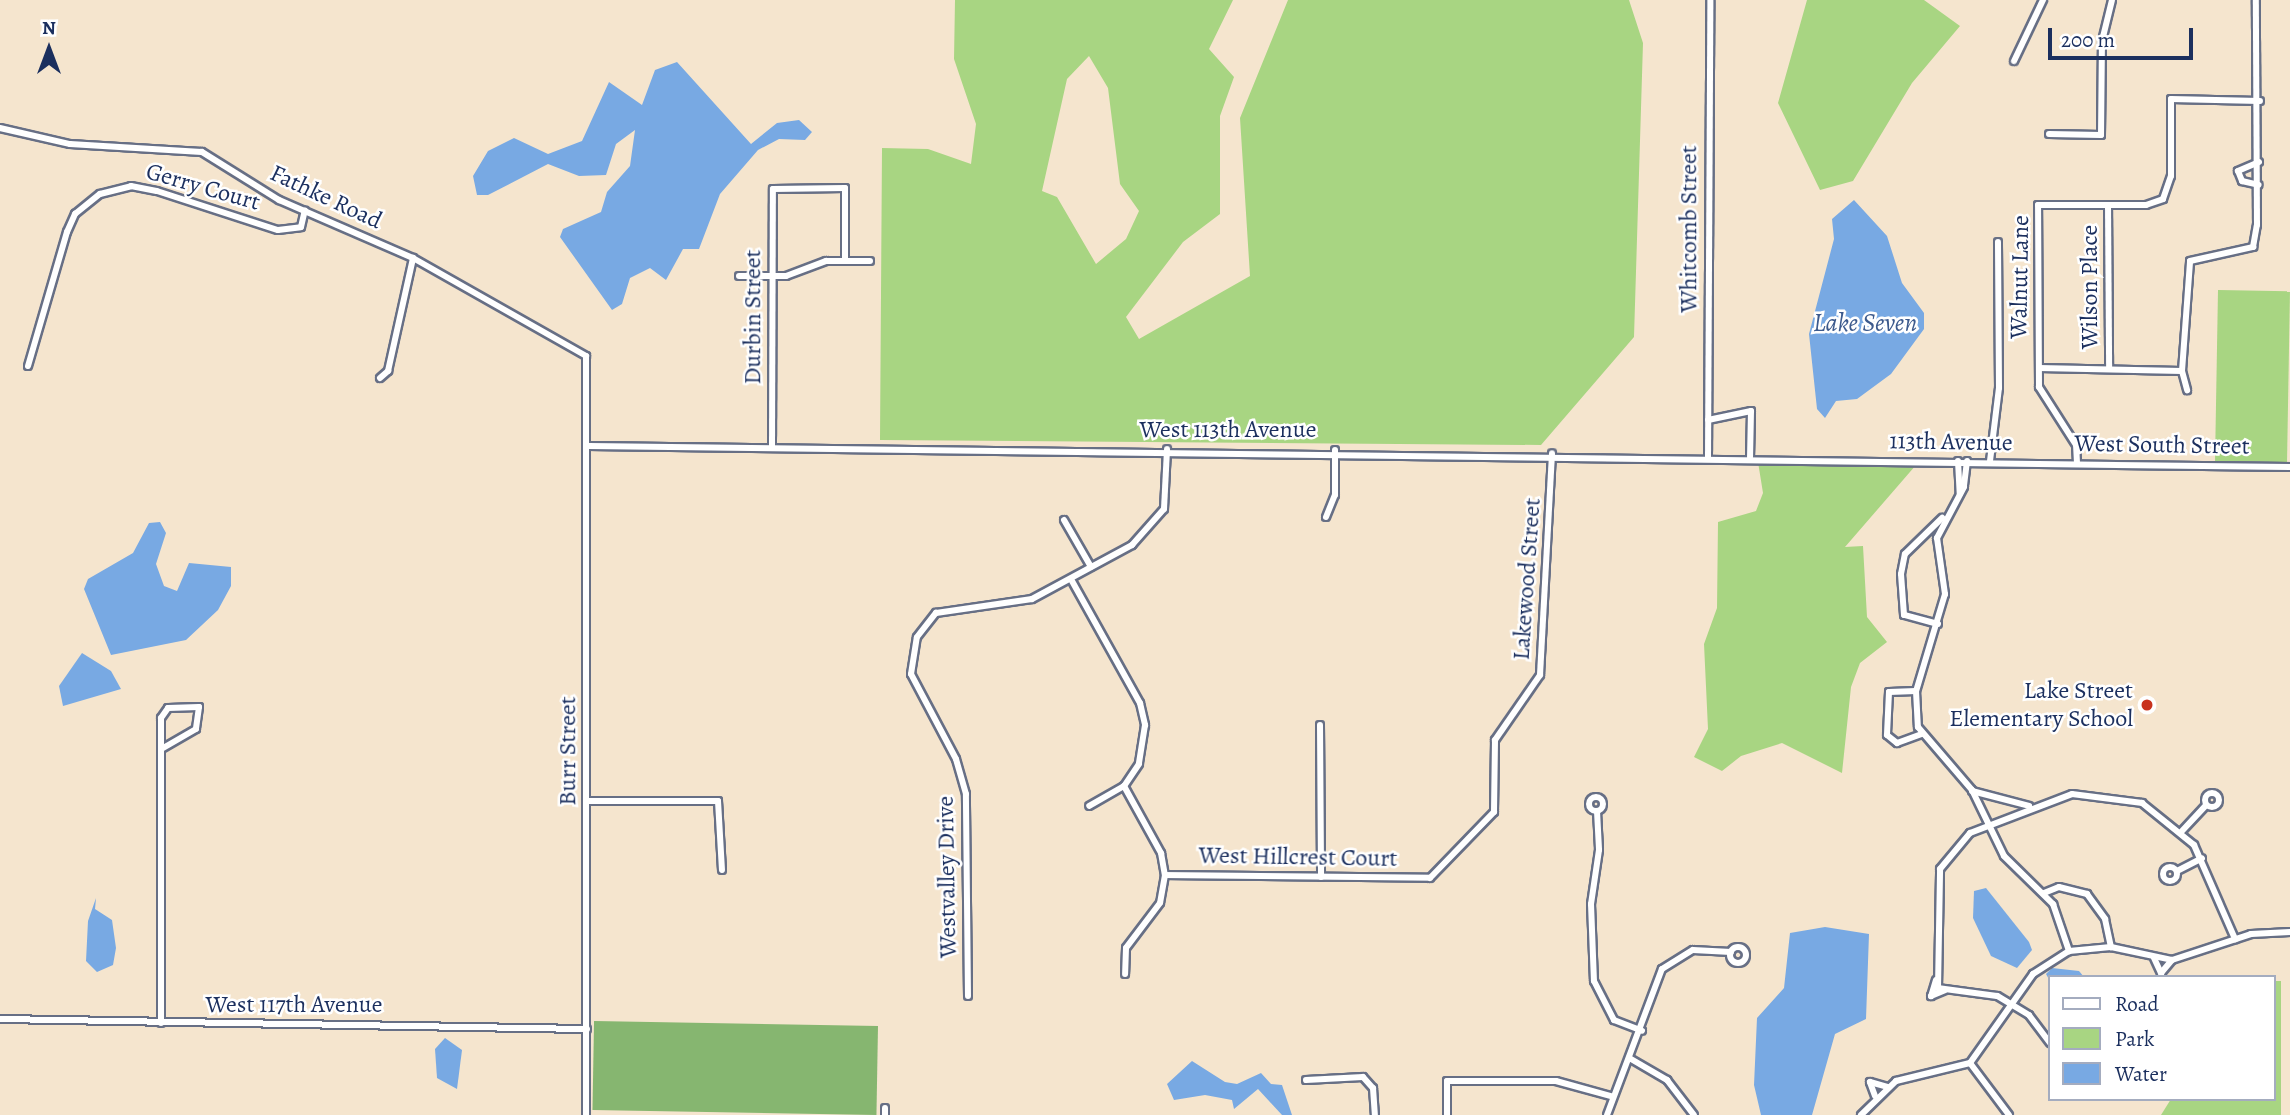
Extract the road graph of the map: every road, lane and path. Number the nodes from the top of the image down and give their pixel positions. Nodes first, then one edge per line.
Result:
1 (1710, 0) edge
2 (2043, 0) edge
3 (2112, 0) edge
4 (2256, 0) edge
5 (2014, 61) dead end
6 (2260, 101) junction
7 (0, 128) edge
8 (2049, 134) dead end
9 (2259, 162) junction
10 (2259, 185) junction
11 (2108, 205) junction
12 (304, 210) junction
13 (1998, 242) dead end
14 (412, 258) junction
15 (845, 260) junction
16 (870, 261) dead end
17 (739, 276) dead end
18 (773, 276) junction
19 (28, 366) dead end
20 (2039, 368) junction
21 (2109, 369) junction
22 (2182, 371) junction
23 (380, 378) dead end
24 (589, 388) joint
25 (2187, 390) dead end
26 (1708, 421) junction
27 (589, 446) junction
28 (772, 446) junction
29 (1167, 449) junction
30 (1335, 450) junction
31 (1552, 453) junction
32 (1708, 457) junction
33 (1750, 457) junction
34 (1867, 460) joint
35 (1958, 461) junction
36 (1967, 461) junction
37 (1990, 461) junction
38 (2034, 462) joint
39 (2077, 463) junction
40 (2290, 467) edge
41 (1960, 496) junction
42 (1948, 512) junction
43 (1326, 517) dead end
44 (1064, 520) dead end
45 (1920, 538) junction
46 (1937, 538) junction
47 (1091, 567) junction
48 (1072, 581) junction
49 (1938, 624) junction
50 (1916, 691) junction
51 (1320, 725) dead end
52 (1922, 734) junction
53 (162, 750) junction
54 (1124, 786) junction
55 (1972, 790) junction
56 (586, 801) junction
57 (2206, 805) dead end
58 (1089, 806) dead end
59 (2031, 806) junction
60 (1597, 811) dead end
61 (1988, 826) junction
62 (2182, 831) junction
63 (2202, 858) junction
64 (722, 870) dead end
65 (2177, 871) dead end
66 (1165, 875) junction
67 (1321, 877) junction
68 (1430, 878) joint
69 (2044, 893) junction
70 (2290, 932) edge
71 (2235, 939) junction
72 (2111, 947) junction
73 (2069, 951) junction
74 (1731, 952) dead end
75 (2154, 958) junction
76 (2172, 960) junction
77 (1125, 974) dead end
78 (968, 996) dead end
79 (2011, 1004) junction
80 (0, 1019) edge
81 (161, 1023) junction
82 (587, 1029) junction
83 (1642, 1031) junction
84 (2048, 1041) edge
85 (1632, 1059) junction
86 (1969, 1063) junction
87 (1306, 1080) dead end
88 (1887, 1087) junction
89 (1612, 1096) junction
90 (1875, 1096) junction
91 (2007, 1114) edge
92 (586, 1115) edge
93 (1375, 1115) edge
94 (1447, 1115) edge
95 (1607, 1115) edge
96 (1694, 1115) edge
97 (1861, 1115) edge

1 - 26 street, Whitcomb Street
2 - 5 street
3 - 8 street
4 - 6 street
6 - 9 street
6 - 11 street, Walnut Lane
7 - 12 street, Fathke Road
9 - 10 street
9 - 10 street
10 - 22 street
11 - 20 street, Walnut Lane
11 - 21 street, Wilson Place
12 - 14 street, Fathke Road
12 - 19 street, Gerry Court
13 - 37 street
14 - 23 street
14 - 24 street, Fathke Road
15 - 16 street
15 - 18 street
15 - 18 street, Durbin Street
17 - 18 street
18 - 28 street, Durbin Street
20 - 21 street
20 - 39 street, Walnut Lane
21 - 22 street
22 - 25 street
24 - 27 street, Burr Street
26 - 32 street, Whitcomb Street
26 - 33 street
27 - 28 street, West 113th Avenue
27 - 56 street, Burr Street
28 - 29 street, West 113th Avenue
29 - 30 street, West 113th Avenue
29 - 47 street, Westvalley Drive
30 - 31 street, West 113th Avenue
30 - 43 street
31 - 32 street, West 113th Avenue
31 - 68 street, Lakewood Street
32 - 33 street, West 113th Avenue
33 - 34 street, West 113th Avenue
34 - 35 street, 113th Avenue
35 - 36 street, 113th Avenue
35 - 41 street
36 - 37 street, 113th Avenue
36 - 41 street
37 - 38 street, 113th Avenue
38 - 39 street, West South Street
39 - 40 street, West South Street
41 - 42 street
42 - 45 street
42 - 46 street
44 - 47 street
45 - 46 street
45 - 49 street
46 - 49 street
47 - 48 street, Westvalley Drive
48 - 54 street
48 - 78 street, Westvalley Drive
49 - 50 street
50 - 52 street
50 - 52 street
51 - 67 street
52 - 55 street
53 - 53 street
53 - 81 street
54 - 58 street
54 - 66 street
55 - 59 street
55 - 61 street
56 - 64 street
56 - 82 street, Burr Street
57 - 62 street
59 - 61 street
59 - 62 street
60 - 83 street
61 - 69 street
61 - 79 street
62 - 63 street
63 - 65 street
63 - 71 street
66 - 67 street, West Hillcrest Court
66 - 77 street
67 - 68 street, West Hillcrest Court
69 - 72 street
69 - 73 street
70 - 71 street
71 - 76 street
72 - 73 street
72 - 75 street
73 - 79 street
74 - 83 street
75 - 76 street
75 - 76 street
79 - 84 street
79 - 86 street
80 - 81 street, West 117th Avenue
81 - 82 street, West 117th Avenue
82 - 92 street, Burr Street
83 - 85 street
85 - 89 street
85 - 96 street
86 - 88 street
86 - 91 street
87 - 93 street
88 - 90 street
88 - 90 street
89 - 94 street
89 - 95 street
90 - 97 street

